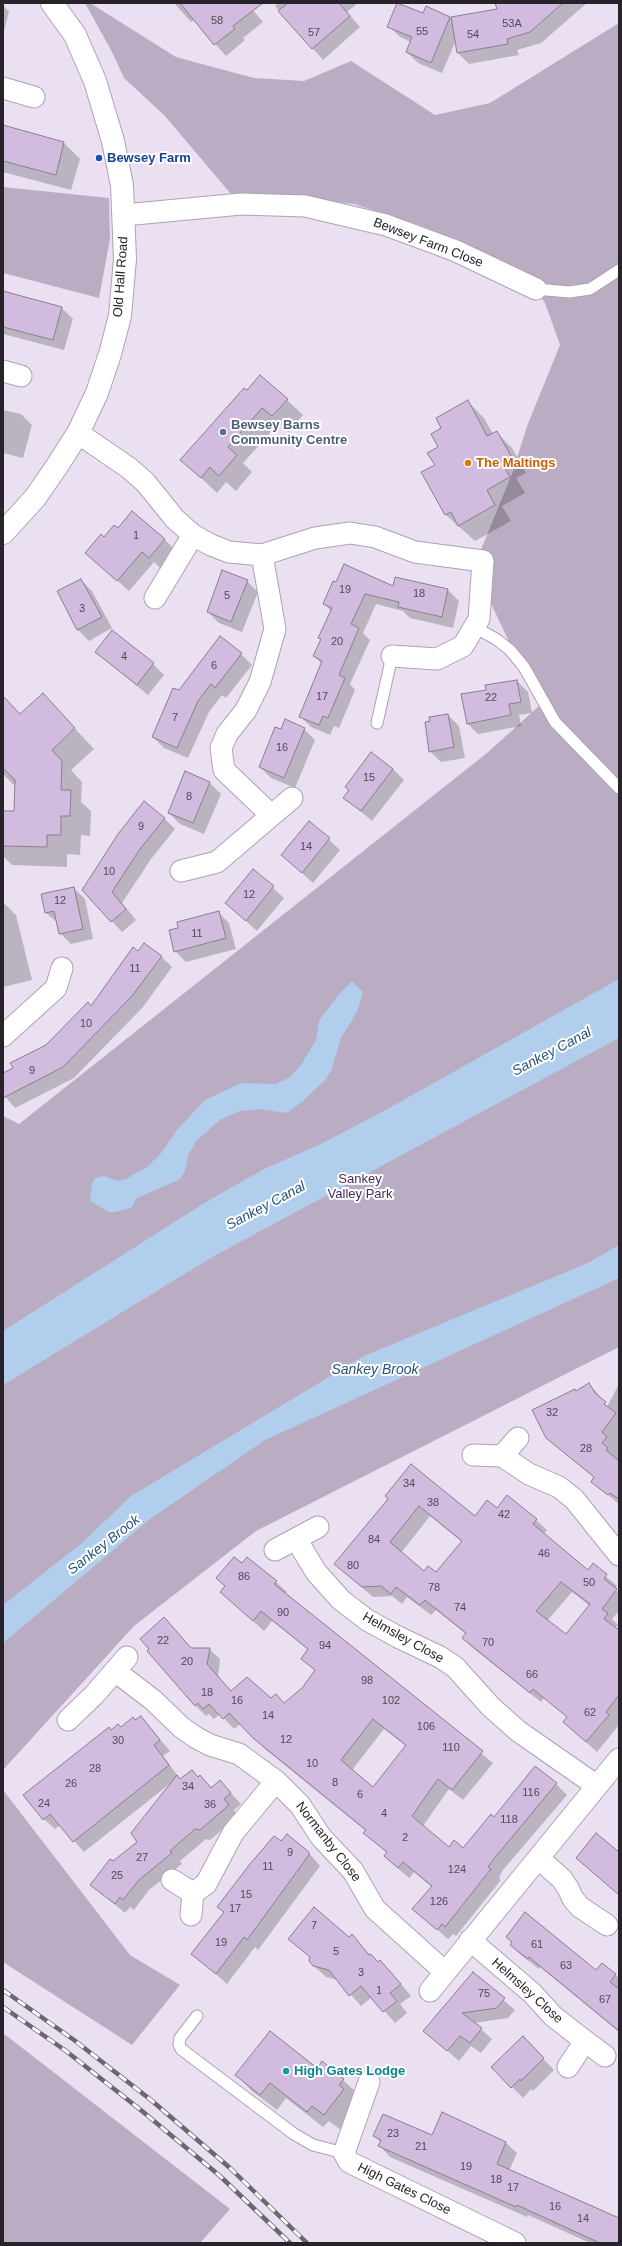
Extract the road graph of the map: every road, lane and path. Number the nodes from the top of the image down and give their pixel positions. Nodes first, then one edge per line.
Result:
1 (52, 3) edge
2 (3, 88) edge
3 (34, 96) dead end
4 (124, 215) junction
5 (619, 270) edge
6 (536, 289) joint
7 (78, 434) junction
8 (3, 533) edge
9 (193, 535) junction
10 (262, 555) junction
11 (155, 598) dead end
12 (474, 627) junction
13 (392, 656) joint
14 (377, 722) dead end
15 (619, 788) edge
16 (292, 798) dead end
17 (271, 815) junction
18 (181, 871) dead end
19 (62, 968) dead end
20 (3, 1036) edge
21 (518, 1438) dead end
22 (473, 1455) dead end
23 (502, 1456) junction
24 (318, 1527) dead end
25 (296, 1539) junction
26 (276, 1550) dead end
27 (619, 1555) edge
28 (68, 1720) dead end
29 (619, 1759) edge
30 (276, 1781) junction
31 (597, 1786) junction
32 (538, 1858) junction
33 (172, 1880) dead end
34 (193, 1893) junction
35 (191, 1915) dead end
36 (607, 1925) dead end
37 (470, 1940) junction
38 (445, 1972) junction
39 (430, 1991) dead end
40 (197, 2016) dead end
41 (585, 2041) junction
42 (605, 2056) dead end
43 (568, 2067) dead end
44 (369, 2082) dead end
45 (344, 2153) junction
46 (515, 2243) edge

1 - 4 street, Old Hall Road
2 - 3 street
4 - 6 street, Bewsey Farm Close
4 - 7 street, Old Hall Road
5 - 6 lane
7 - 8 street, Old Hall Road
7 - 9 street
9 - 10 street
9 - 11 street
10 - 12 street
10 - 17 street
12 - 13 street
12 - 15 lane
13 - 14 lane
16 - 17 street
17 - 18 street
19 - 20 street
21 - 23 street
22 - 23 street
23 - 27 street
24 - 25 street
25 - 26 street
25 - 31 street, Helmsley Close
28 - 30 street, Normanby Close
29 - 31 street
30 - 34 street
30 - 38 street, Normanby Close
31 - 32 street
32 - 36 street
32 - 37 street
33 - 34 street
34 - 35 street
37 - 38 street
37 - 41 street, Helmsley Close
38 - 39 street
40 - 45 lane
41 - 42 street, Helmsley Close
41 - 43 street
44 - 45 street, High Gates Close
45 - 46 street, High Gates Close

